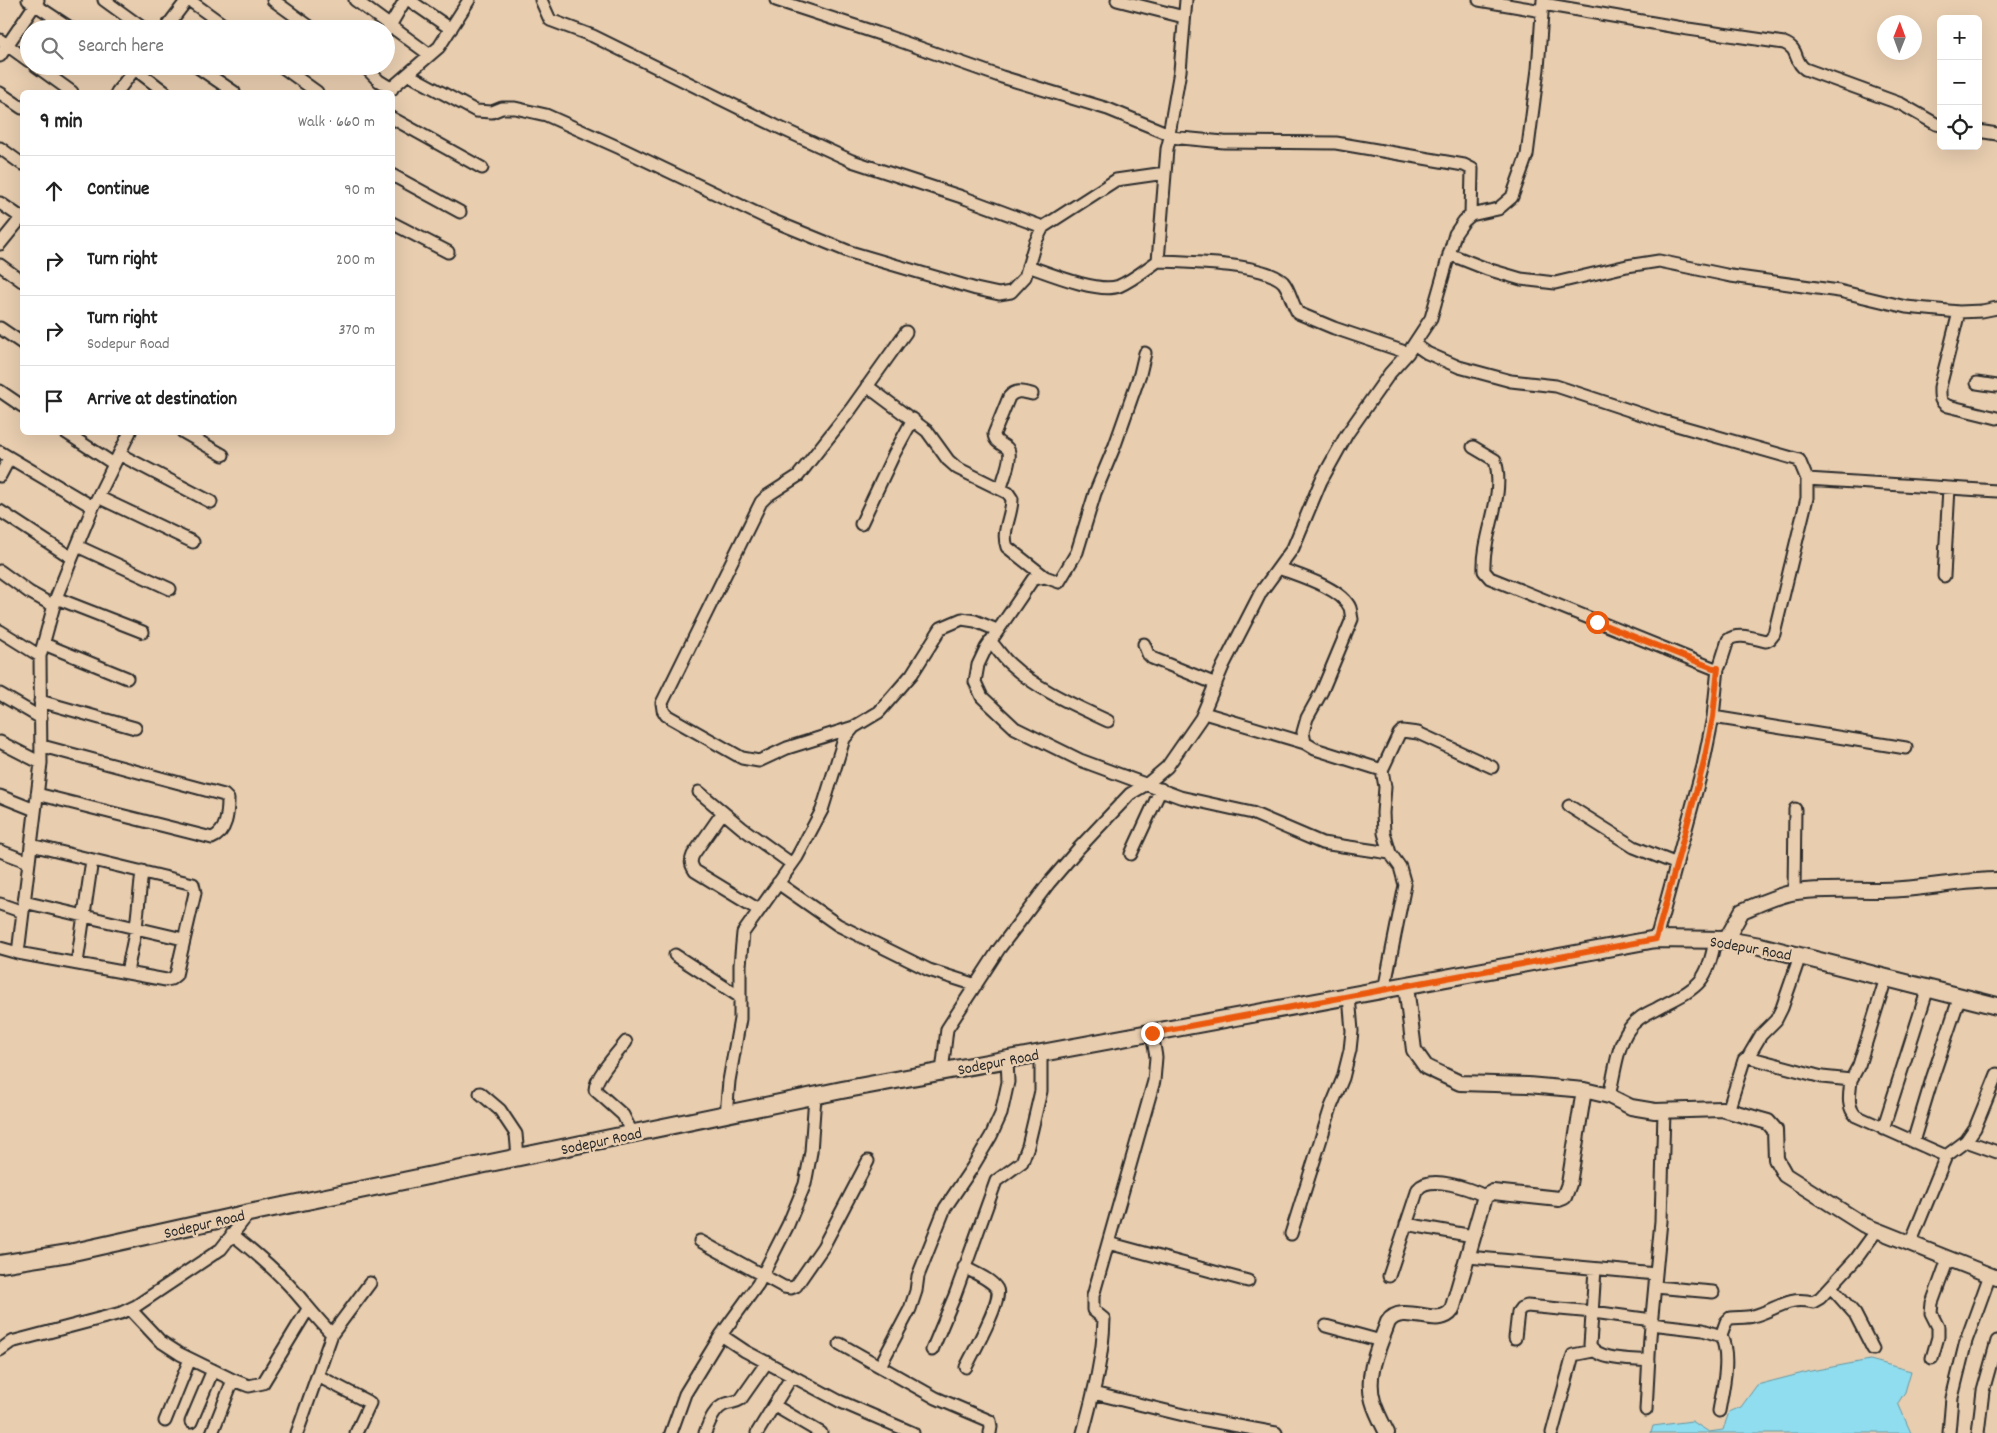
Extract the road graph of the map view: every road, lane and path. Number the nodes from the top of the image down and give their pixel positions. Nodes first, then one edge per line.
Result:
1 (104, 0) edge
2 (188, 0) edge
3 (273, 0) edge
4 (355, 0) edge
5 (405, 0) edge
6 (409, 0) edge
7 (541, 0) edge
8 (776, 0) edge
9 (1117, 0) edge
10 (1186, 0) edge
11 (1479, 0) edge
12 (468, 1) edge
13 (33, 2) edge
14 (1542, 5) edge
15 (1184, 17) junction
16 (20, 20) edge
17 (20, 20) edge
18 (59, 20) edge
19 (132, 20) edge
20 (173, 20) edge
21 (216, 20) edge
22 (301, 20) edge
23 (379, 20) edge
24 (393, 20) edge
25 (451, 28) junction
26 (395, 32) edge
27 (4, 43) edge
28 (20, 55) edge
29 (430, 55) junction
30 (0, 56) edge
31 (48, 75) edge
32 (129, 75) edge
33 (144, 75) edge
34 (209, 75) edge
35 (293, 75) edge
36 (374, 75) edge
37 (409, 75) junction
38 (69, 90) edge
39 (118, 90) edge
40 (163, 90) edge
41 (231, 90) edge
42 (314, 90) edge
43 (389, 90) edge
44 (0, 93) edge
45 (20, 107) edge
46 (395, 120) edge
47 (1937, 124) edge
48 (1982, 132) edge
49 (1997, 134) edge
50 (1170, 136) junction
51 (0, 148) edge
52 (20, 163) edge
53 (482, 168) dead end
54 (1165, 173) junction
55 (395, 177) edge
56 (0, 203) edge
57 (460, 212) dead end
58 (1471, 215) junction
59 (20, 217) edge
60 (20, 220) edge
61 (395, 225) edge
62 (1043, 227) junction
63 (0, 244) edge
64 (448, 252) dead end
65 (1449, 254) junction
66 (1158, 261) junction
67 (0, 266) edge
68 (1028, 266) junction
69 (20, 280) edge
70 (1997, 308) edge
71 (1959, 312) junction
72 (0, 328) edge
73 (906, 332) dead end
74 (20, 342) edge
75 (1411, 349) junction
76 (1145, 353) dead end
77 (1977, 383) dead end
78 (867, 386) junction
79 (1997, 386) edge
80 (0, 391) edge
81 (1032, 394) dead end
82 (20, 405) edge
83 (1997, 418) edge
84 (913, 419) junction
85 (71, 435) edge
86 (128, 435) edge
87 (188, 435) edge
88 (1473, 447) dead end
89 (5, 455) edge
90 (223, 455) dead end
91 (116, 459) junction
92 (0, 476) edge
93 (1807, 479) junction
94 (1001, 488) junction
95 (1948, 488) junction
96 (1997, 491) edge
97 (95, 502) junction
98 (212, 502) dead end
99 (0, 511) edge
100 (861, 524) dead end
101 (193, 542) dead end
102 (77, 546) junction
103 (72, 558) junction
104 (1278, 568) junction
105 (0, 571) edge
106 (1944, 576) dead end
107 (1045, 577) junction
108 (170, 589) dead end
109 (55, 602) junction
110 (997, 630) junction
111 (0, 631) edge
112 (143, 632) dead end
113 (990, 641) junction
114 (44, 644) junction
115 (1144, 644) dead end
116 (40, 656) junction
117 (1718, 668) junction
118 (127, 678) dead end
119 (1216, 684) junction
120 (0, 694) edge
121 (40, 701) junction
122 (1204, 713) junction
123 (1713, 717) junction
124 (41, 718) junction
125 (1108, 721) dead end
126 (854, 727) junction
127 (135, 728) dead end
128 (0, 742) edge
129 (1305, 743) junction
130 (42, 746) junction
131 (1906, 748) dead end
132 (41, 763) junction
133 (1492, 767) dead end
134 (1382, 770) junction
135 (1147, 784) junction
136 (1161, 789) junction
137 (699, 792) dead end
138 (37, 794) junction
139 (0, 796) edge
140 (1569, 806) dead end
141 (1795, 809) dead end
142 (35, 810) junction
143 (723, 812) junction
144 (31, 846) junction
145 (0, 850) edge
146 (1390, 853) junction
147 (1131, 854) dead end
148 (92, 860) junction
149 (29, 862) junction
150 (792, 864) junction
151 (1677, 864) junction
152 (142, 872) junction
153 (1997, 880) edge
154 (778, 883) junction
155 (1794, 892) junction
156 (0, 904) edge
157 (23, 907) junction
158 (759, 910) junction
159 (84, 916) junction
160 (136, 928) junction
161 (183, 939) junction
162 (1656, 939) junction
163 (1721, 940) junction
164 (0, 948) edge
165 (18, 952) junction
166 (675, 955) dead end
167 (1800, 956) junction
168 (77, 963) junction
169 (127, 972) junction
170 (1886, 978) junction
171 (976, 985) junction
172 (1406, 986) junction
173 (1928, 988) junction
174 (1384, 990) junction
175 (1349, 996) junction
176 (1960, 996) junction
177 (740, 997) junction
178 (1997, 1006) edge
179 (1152, 1033) junction
180 (626, 1042) dead end
181 (1041, 1053) junction
182 (1748, 1057) junction
183 (1007, 1059) junction
184 (942, 1072) junction
185 (1997, 1074) edge
186 (1851, 1080) junction
187 (1584, 1090) junction
188 (480, 1093) dead end
189 (815, 1096) junction
190 (1609, 1096) junction
191 (1664, 1111) junction
192 (1728, 1111) junction
193 (726, 1116) junction
194 (1884, 1129) junction
195 (632, 1134) junction
196 (1912, 1142) junction
197 (1966, 1142) junction
198 (1997, 1152) edge
199 (518, 1157) junction
200 (1944, 1160) junction
201 (868, 1161) dead end
202 (1485, 1196) junction
203 (249, 1213) junction
204 (1406, 1224) junction
205 (1877, 1230) junction
206 (232, 1234) junction
207 (1291, 1234) dead end
208 (1474, 1236) junction
209 (700, 1241) dead end
210 (1108, 1243) junction
211 (1910, 1244) junction
212 (1468, 1257) junction
213 (1948, 1259) junction
214 (0, 1264) edge
215 (964, 1267) junction
216 (1595, 1268) junction
217 (1656, 1274) junction
218 (762, 1275) junction
219 (1389, 1276) dead end
220 (1993, 1277) edge
221 (1248, 1280) dead end
222 (370, 1283) dead end
223 (1655, 1287) junction
224 (1831, 1287) junction
225 (1713, 1292) dead end
226 (130, 1309) junction
227 (308, 1309) junction
228 (1593, 1312) junction
229 (1651, 1322) junction
230 (1326, 1326) dead end
231 (332, 1334) junction
232 (721, 1335) junction
233 (1721, 1336) junction
234 (1515, 1338) dead end
235 (1381, 1341) junction
236 (1997, 1342) edge
237 (840, 1344) dead end
238 (1874, 1349) dead end
239 (0, 1350) edge
240 (932, 1350) dead end
241 (1593, 1351) junction
242 (1932, 1358) dead end
243 (190, 1359) junction
244 (1649, 1361) junction
245 (766, 1362) junction
246 (880, 1366) junction
247 (966, 1368) dead end
248 (213, 1370) junction
249 (318, 1376) junction
250 (792, 1376) junction
251 (232, 1380) junction
252 (1093, 1393) junction
253 (775, 1406) junction
254 (1646, 1410) dead end
255 (1719, 1411) dead end
256 (165, 1421) dead end
257 (191, 1422) dead end
258 (212, 1433) edge
259 (297, 1433) edge
260 (356, 1433) edge
261 (671, 1433) edge
262 (705, 1433) edge
263 (757, 1433) edge
264 (821, 1433) edge
265 (914, 1433) edge
266 (990, 1433) edge
267 (1083, 1433) edge
268 (1276, 1433) edge
269 (1387, 1433) edge
270 (1552, 1433) edge
271 (1949, 1433) edge
272 (1978, 1433) edge

1 - 19 street
2 - 20 street
2 - 21 street
3 - 22 street
4 - 23 street
5 - 24 street
6 - 25 street
7 - 62 street
8 - 50 street
9 - 15 street
10 - 15 street
11 - 14 street
12 - 25 street
13 - 16 street
13 - 18 street
14 - 47 street
14 - 58 street
15 - 50 street
17 - 27 street
25 - 29 street
26 - 29 street
27 - 28 street
27 - 30 street
29 - 37 street
31 - 38 street
32 - 39 street
33 - 40 street
34 - 41 street
35 - 42 street
36 - 43 street
37 - 43 street
37 - 68 street
44 - 45 street
46 - 53 street
48 - 49 street
50 - 54 street
50 - 58 street
51 - 52 street
54 - 62 street
54 - 66 street
55 - 57 street
56 - 59 street
58 - 65 street
60 - 63 street
61 - 64 street
62 - 68 street
65 - 71 street
65 - 75 street
66 - 68 street
66 - 75 street
67 - 69 street
70 - 71 street
71 - 83 street
72 - 74 street
73 - 78 street
75 - 93 street
75 - 104 street
76 - 107 street
77 - 79 street
78 - 84 street
78 - 126 street
80 - 82 street
81 - 94 street
84 - 94 street
84 - 100 street
85 - 91 street
86 - 91 street
87 - 90 street
88 - 117 street
89 - 92 street
89 - 97 street
91 - 97 street
91 - 98 street
93 - 95 street
93 - 117 street
94 - 107 street
95 - 96 street
95 - 106 street
97 - 101 street
97 - 102 street
99 - 103 street
102 - 103 street
102 - 108 street
103 - 109 street
104 - 119 street
104 - 129 street
105 - 109 street
107 - 110 street
109 - 112 street
109 - 114 street
110 - 113 street
110 - 126 street
111 - 116 street
113 - 125 street
113 - 135 street
114 - 116 street
114 - 118 street
115 - 119 street
116 - 121 street
117 - 123 street
119 - 122 street
120 - 124 street
121 - 124 street
121 - 127 street
122 - 129 street
122 - 135 street
123 - 131 street
123 - 151 street
124 - 130 street
126 - 150 street
128 - 132 street
129 - 134 street
130 - 132 street
130 - 138 street
132 - 138 street
133 - 134 street
134 - 146 street
135 - 136 street
135 - 171 street
136 - 146 street
136 - 147 street
137 - 143 street
138 - 142 street
139 - 142 street
140 - 151 street
141 - 155 street
142 - 144 street
143 - 150 street
143 - 158 street
144 - 148 street
144 - 149 street
145 - 149 street
146 - 174 street
148 - 152 street
148 - 159 street
149 - 157 street
150 - 154 street
151 - 162 street
152 - 160 street
152 - 161 street
153 - 155 street
154 - 158 street
154 - 171 street
155 - 163 street
156 - 157 street
157 - 159 street
157 - 165 street
158 - 177 street
159 - 160 street
159 - 168 street
160 - 161 street
160 - 169 street
161 - 169 street
162 - 163 main road, Sodepur Road
162 - 172 main road, Sodepur Road
163 - 167 main road, Sodepur Road
163 - 190 street
164 - 165 street
165 - 168 street
166 - 177 street
167 - 170 main road, Sodepur Road
167 - 182 street
168 - 169 street
170 - 173 main road, Sodepur Road
170 - 186 street
171 - 184 street
172 - 174 main road, Sodepur Road
172 - 187 street
173 - 176 main road, Sodepur Road
173 - 194 street
174 - 175 main road, Sodepur Road
175 - 179 main road, Sodepur Road
175 - 207 street
176 - 178 main road, Sodepur Road
176 - 196 street
177 - 193 street
179 - 181 main road, Sodepur Road
179 - 210 street
180 - 195 street
181 - 183 main road, Sodepur Road
181 - 215 street
182 - 186 street
182 - 192 street
183 - 184 main road, Sodepur Road
183 - 246 street
184 - 189 main road, Sodepur Road
185 - 197 street
186 - 194 street
187 - 190 street
187 - 202 street
188 - 199 street
189 - 193 main road, Sodepur Road
189 - 218 street
190 - 191 street
191 - 192 street
191 - 217 street
192 - 205 street
193 - 195 main road, Sodepur Road
194 - 196 street
195 - 199 main road, Sodepur Road
196 - 200 street
197 - 198 street
197 - 200 street
199 - 203 main road, Sodepur Road
200 - 211 street
201 - 218 street
202 - 204 street
202 - 208 street
203 - 206 street
203 - 214 main road, Sodepur Road
204 - 208 street
204 - 219 street
205 - 211 street
205 - 224 street
206 - 226 street
206 - 227 street
208 - 212 street
209 - 218 street
210 - 221 street
210 - 252 street
211 - 213 street
212 - 216 street
212 - 235 street
213 - 220 street
213 - 242 street
215 - 240 street
215 - 247 street
216 - 217 street
216 - 228 street
217 - 223 street
218 - 232 street
220 - 271 street
222 - 231 street
223 - 225 street
223 - 229 street
224 - 233 street
224 - 238 street
226 - 239 street
226 - 243 street
227 - 231 street
227 - 251 street
228 - 229 street
228 - 234 street
228 - 241 street
229 - 233 street
229 - 244 street
230 - 235 street
231 - 249 street
232 - 245 street
232 - 261 street
233 - 255 street
235 - 269 street
236 - 272 street
237 - 246 street
241 - 244 street
241 - 270 street
243 - 248 street
243 - 256 street
244 - 254 street
245 - 250 street
245 - 262 street
246 - 266 street
248 - 251 street
248 - 257 street
249 - 259 street
249 - 260 street
250 - 253 street
250 - 265 street
251 - 258 street
252 - 267 street
252 - 268 street
253 - 263 street
253 - 264 street

